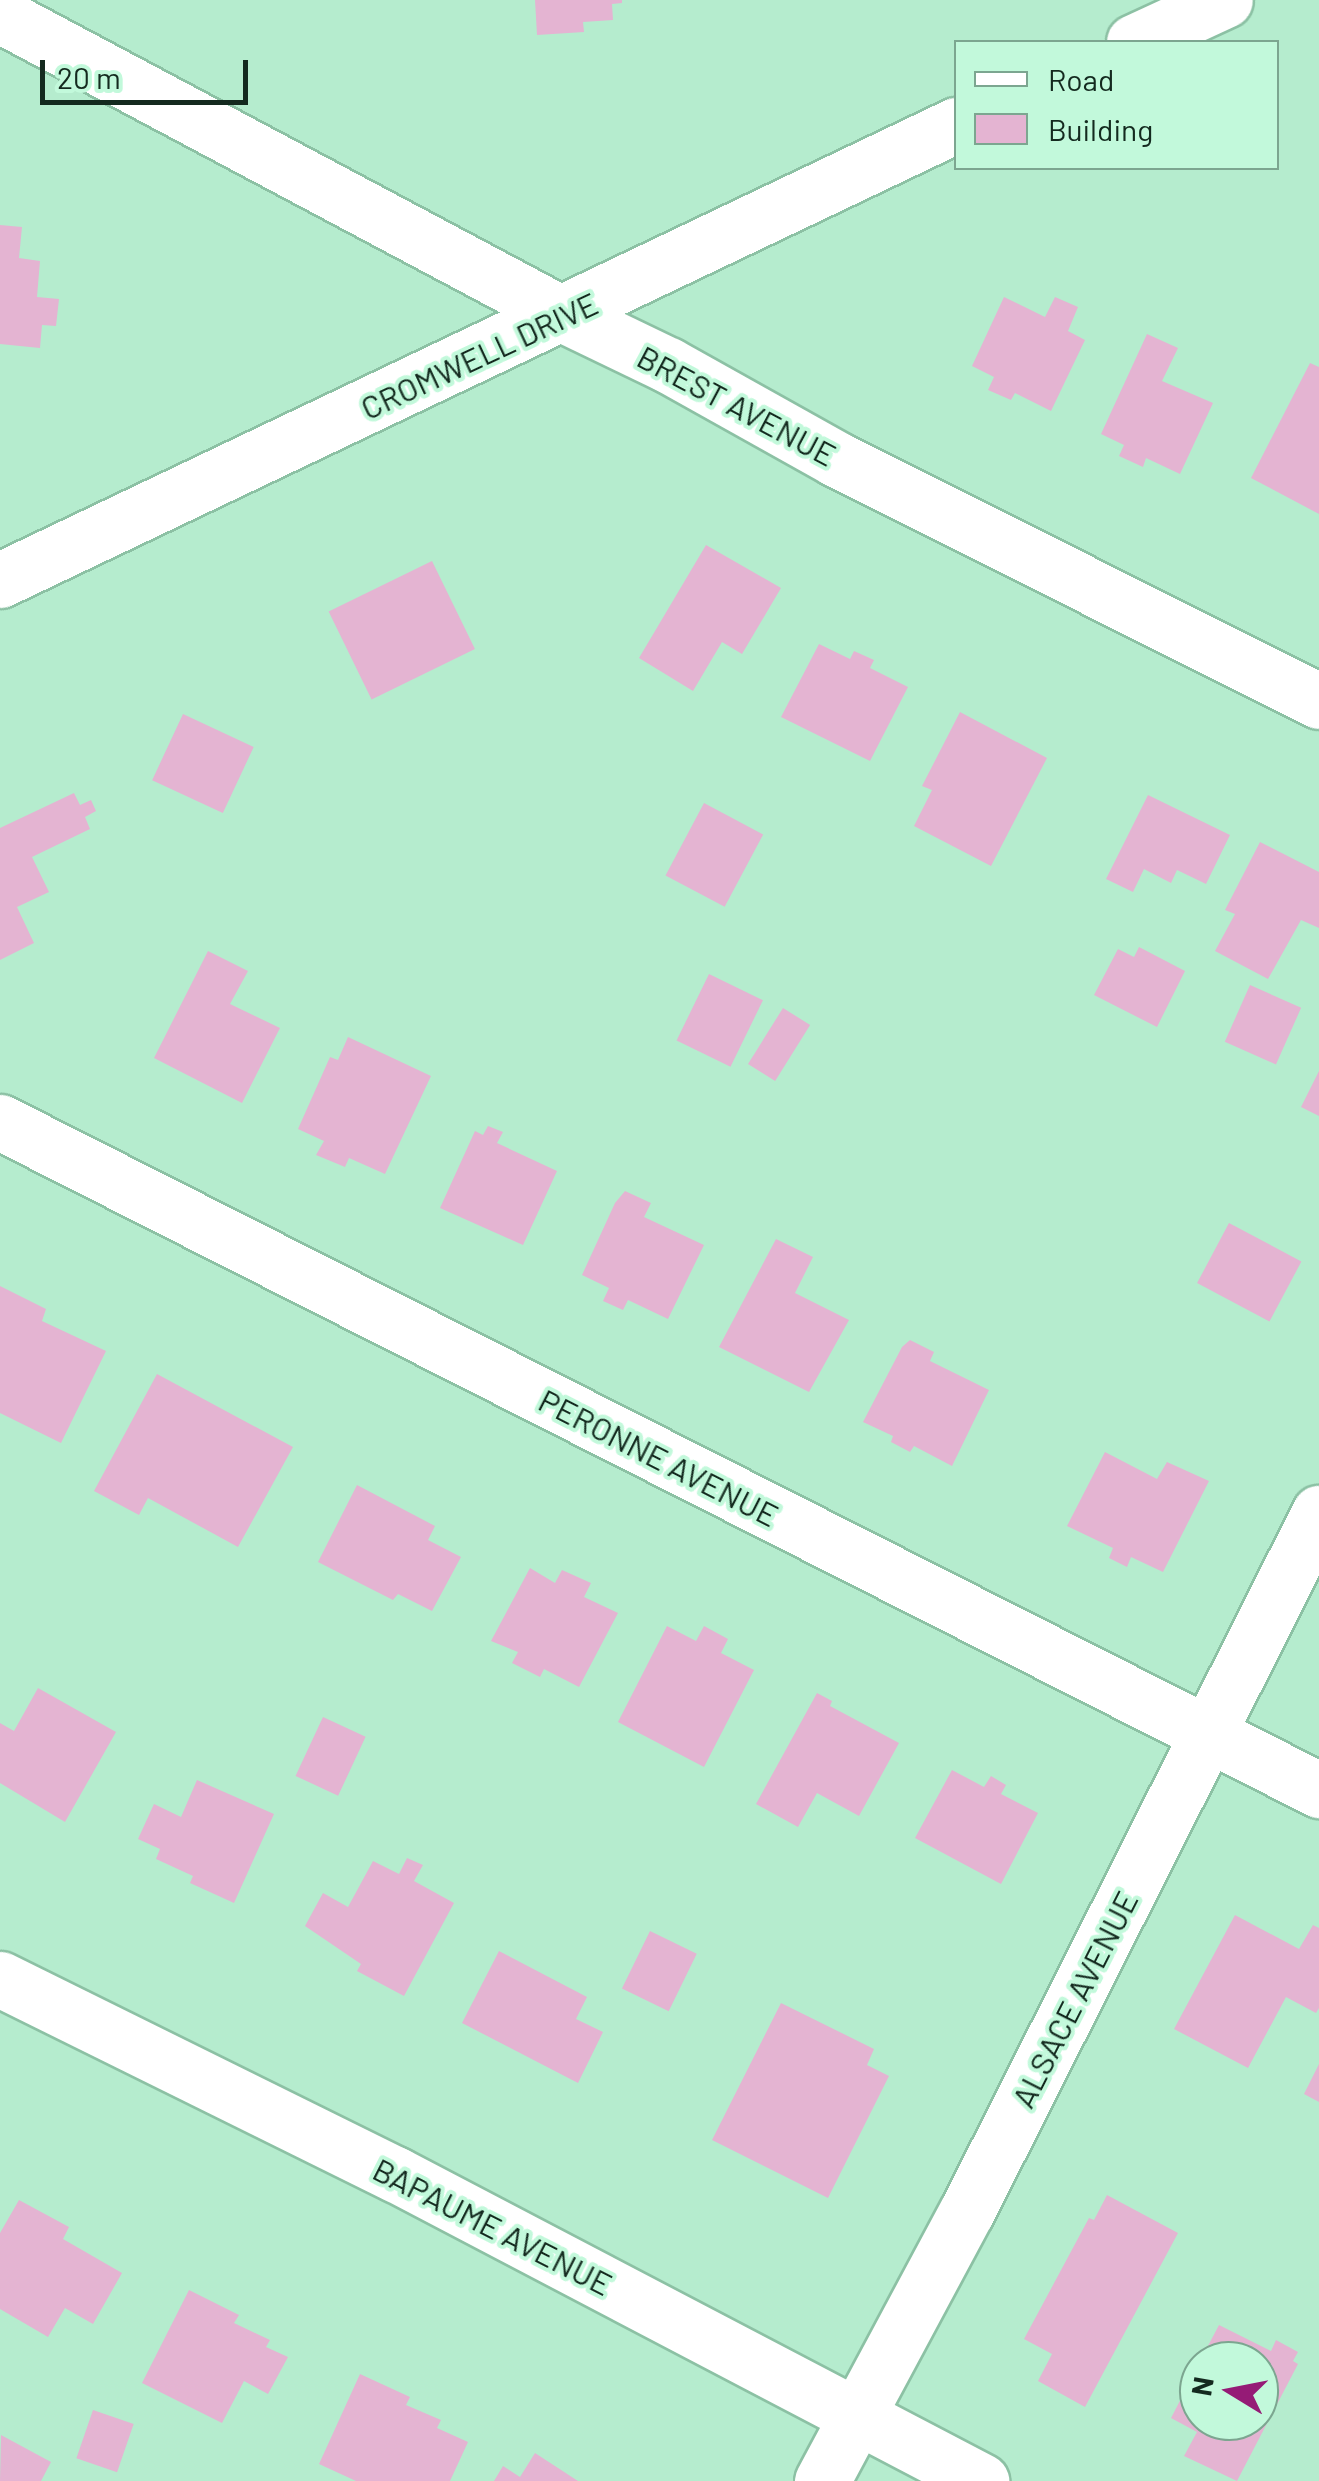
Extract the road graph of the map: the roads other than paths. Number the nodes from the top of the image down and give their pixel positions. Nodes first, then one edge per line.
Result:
1 (1225, 0) edge
2 (0, 15) edge
3 (1138, 40) edge
4 (954, 127) edge
5 (564, 315) junction
6 (0, 580) edge
7 (1319, 701) edge
8 (0, 1122) edge
9 (1319, 1513) edge
10 (1207, 1734) junction
11 (1319, 1790) edge
12 (0, 1979) edge
13 (858, 2416) junction
14 (822, 2481) edge
15 (981, 2481) edge

1 - 3 street
2 - 5 street, BREST AVENUE
4 - 5 street, CROMWELL DRIVE
5 - 6 street, CROMWELL DRIVE
5 - 7 street, BREST AVENUE
8 - 10 street, PERONNE AVENUE
9 - 10 street, ALSACE AVENUE
10 - 11 street, PERONNE AVENUE
10 - 13 street, ALSACE AVENUE
12 - 13 street, BAPAUME AVENUE
13 - 14 street, ALSACE AVENUE
13 - 15 street, BAPAUME AVENUE

